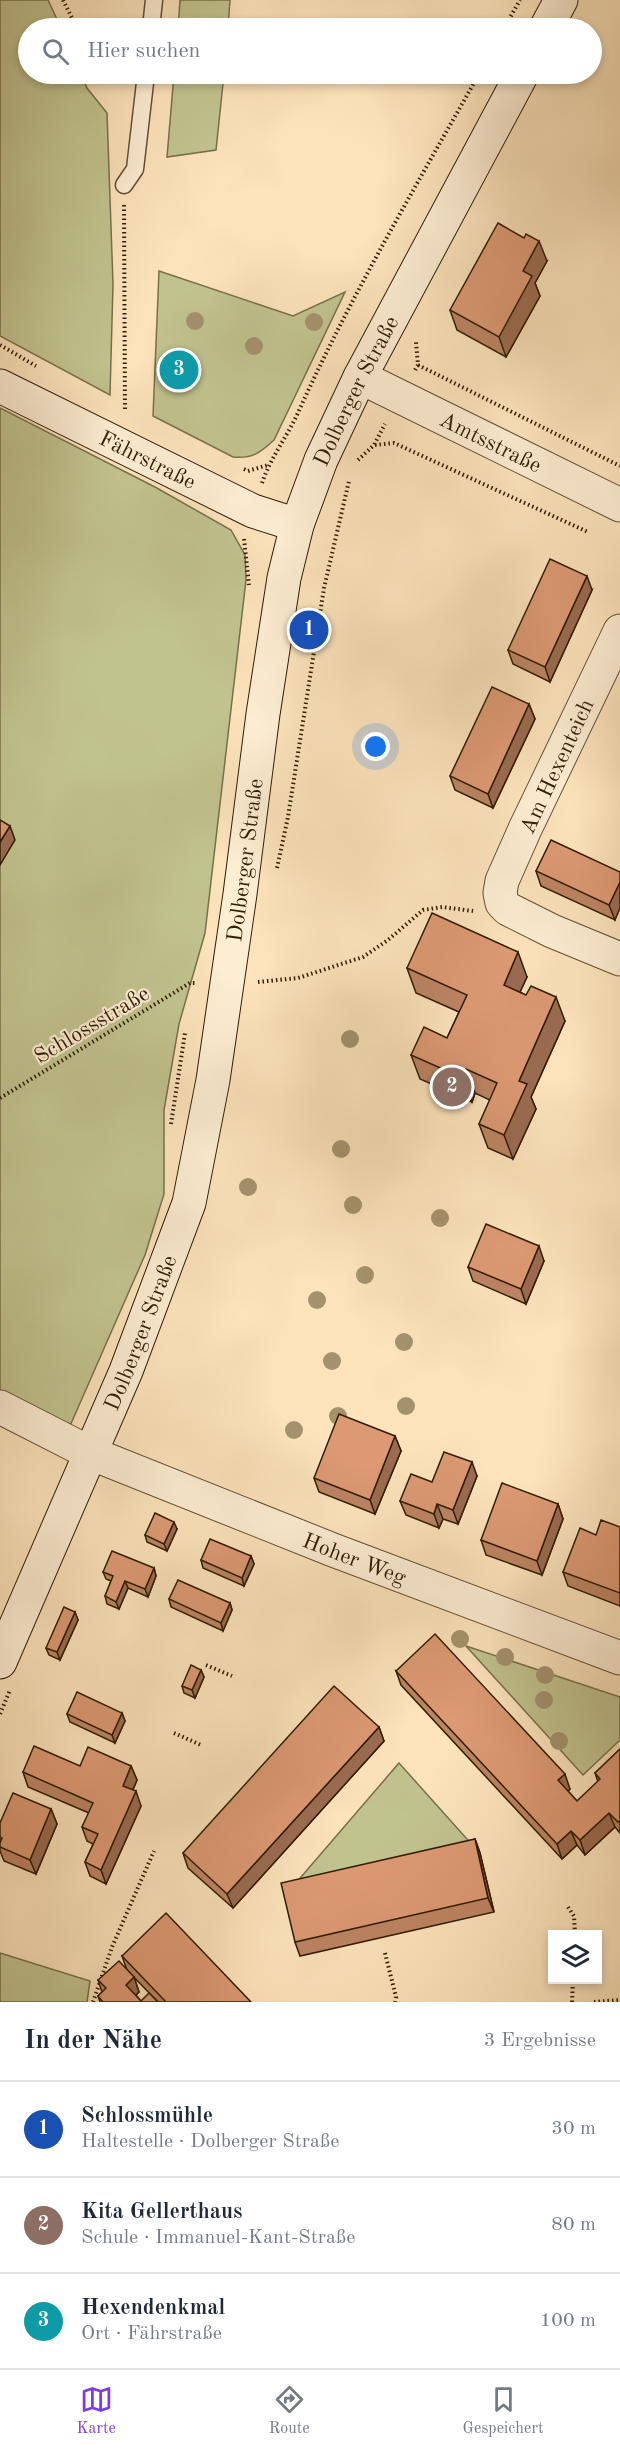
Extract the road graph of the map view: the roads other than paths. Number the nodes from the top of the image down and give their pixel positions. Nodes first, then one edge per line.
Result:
1 (154, 0) edge
2 (561, 0) edge
3 (152, 18) edge
4 (551, 18) edge
5 (145, 84) edge
6 (517, 84) edge
7 (124, 185) road end
8 (360, 377) junction
9 (0, 386) edge
10 (620, 505) edge
11 (297, 525) junction
12 (620, 631) edge
13 (620, 959) edge
14 (0, 1407) edge
15 (90, 1453) junction
16 (620, 1658) edge
17 (0, 1662) edge

1 - 3 lane
2 - 4 main road
5 - 7 lane
6 - 8 main road, Dolberger Straße
8 - 10 main road, Amtsstraße
8 - 11 main road, Dolberger Straße
9 - 11 main road, Fährstraße
11 - 15 main road, Dolberger Straße
12 - 13 main road, Am Hexenteich
14 - 15 main road, Hoher Weg
15 - 16 main road, Hoher Weg
15 - 17 main road, Dolberger Straße

